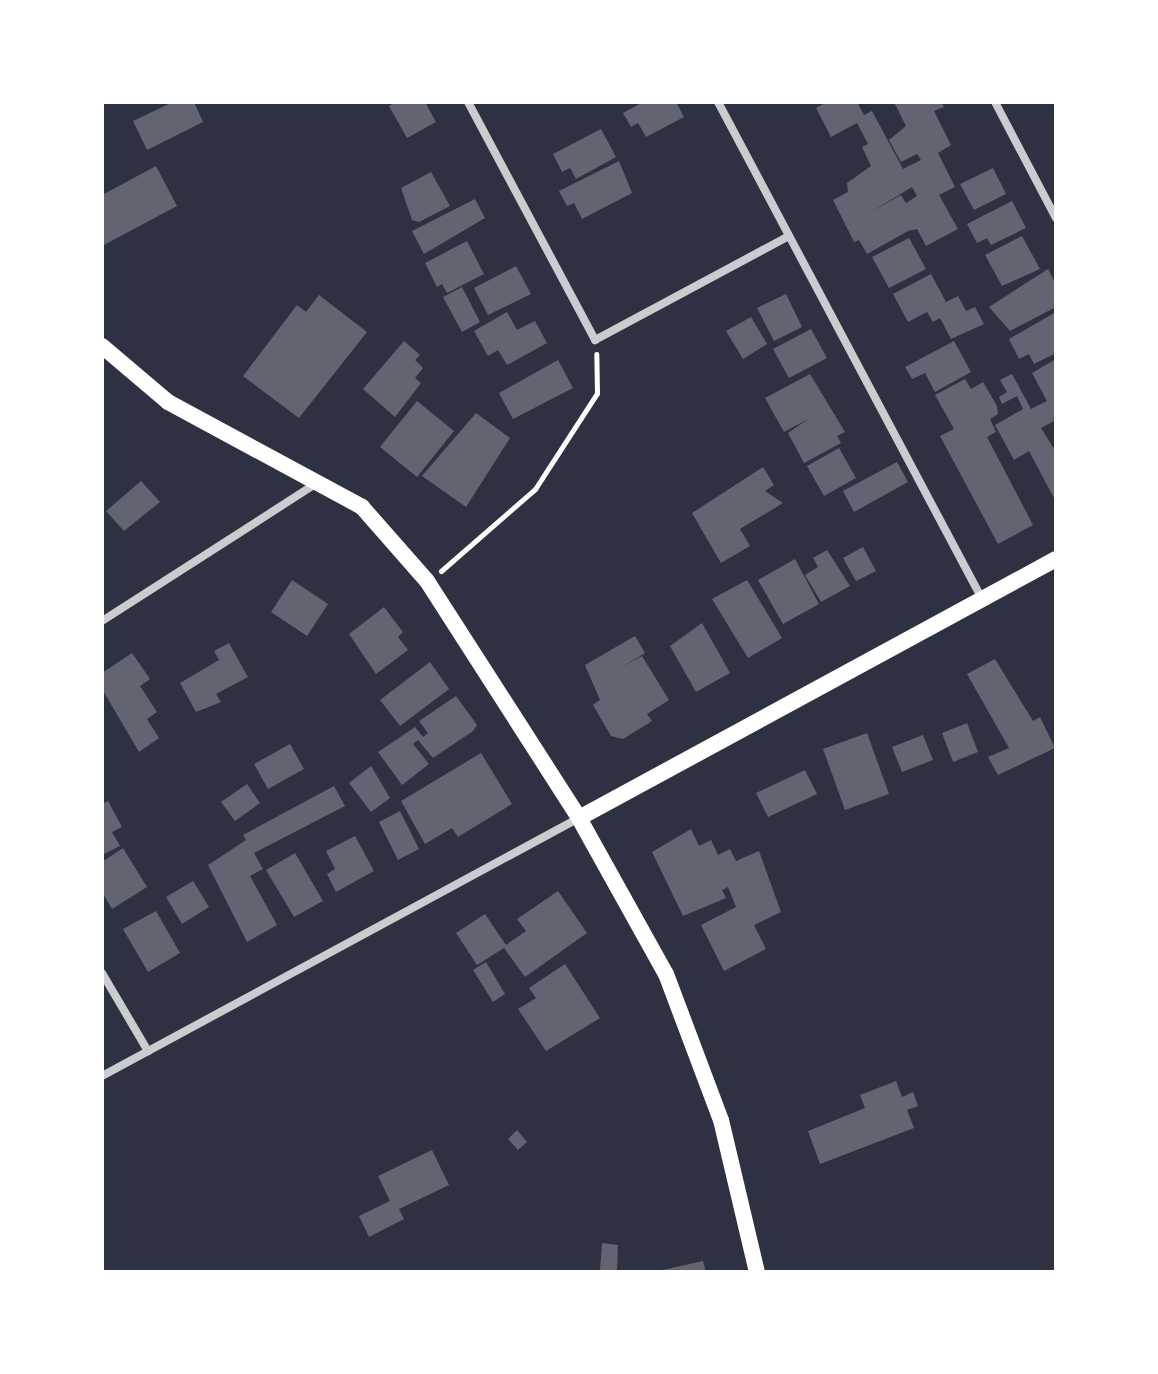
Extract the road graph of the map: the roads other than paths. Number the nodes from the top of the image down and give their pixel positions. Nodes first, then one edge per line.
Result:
1 (468, 102) edge
2 (718, 102) edge
3 (995, 102) edge
4 (1056, 218) edge
5 (789, 236) junction
6 (102, 346) edge
7 (318, 482) junction
8 (1056, 559) edge
9 (982, 599) junction
10 (102, 621) edge
11 (579, 818) junction
12 (102, 973) edge
13 (148, 1051) junction
14 (102, 1076) edge
15 (757, 1272) edge

1 - 5 street
2 - 5 street
3 - 4 street
5 - 9 street
6 - 7 main road
7 - 10 street
7 - 11 main road
8 - 9 main road
9 - 11 main road
11 - 13 street
11 - 15 main road
12 - 13 street
13 - 14 street

